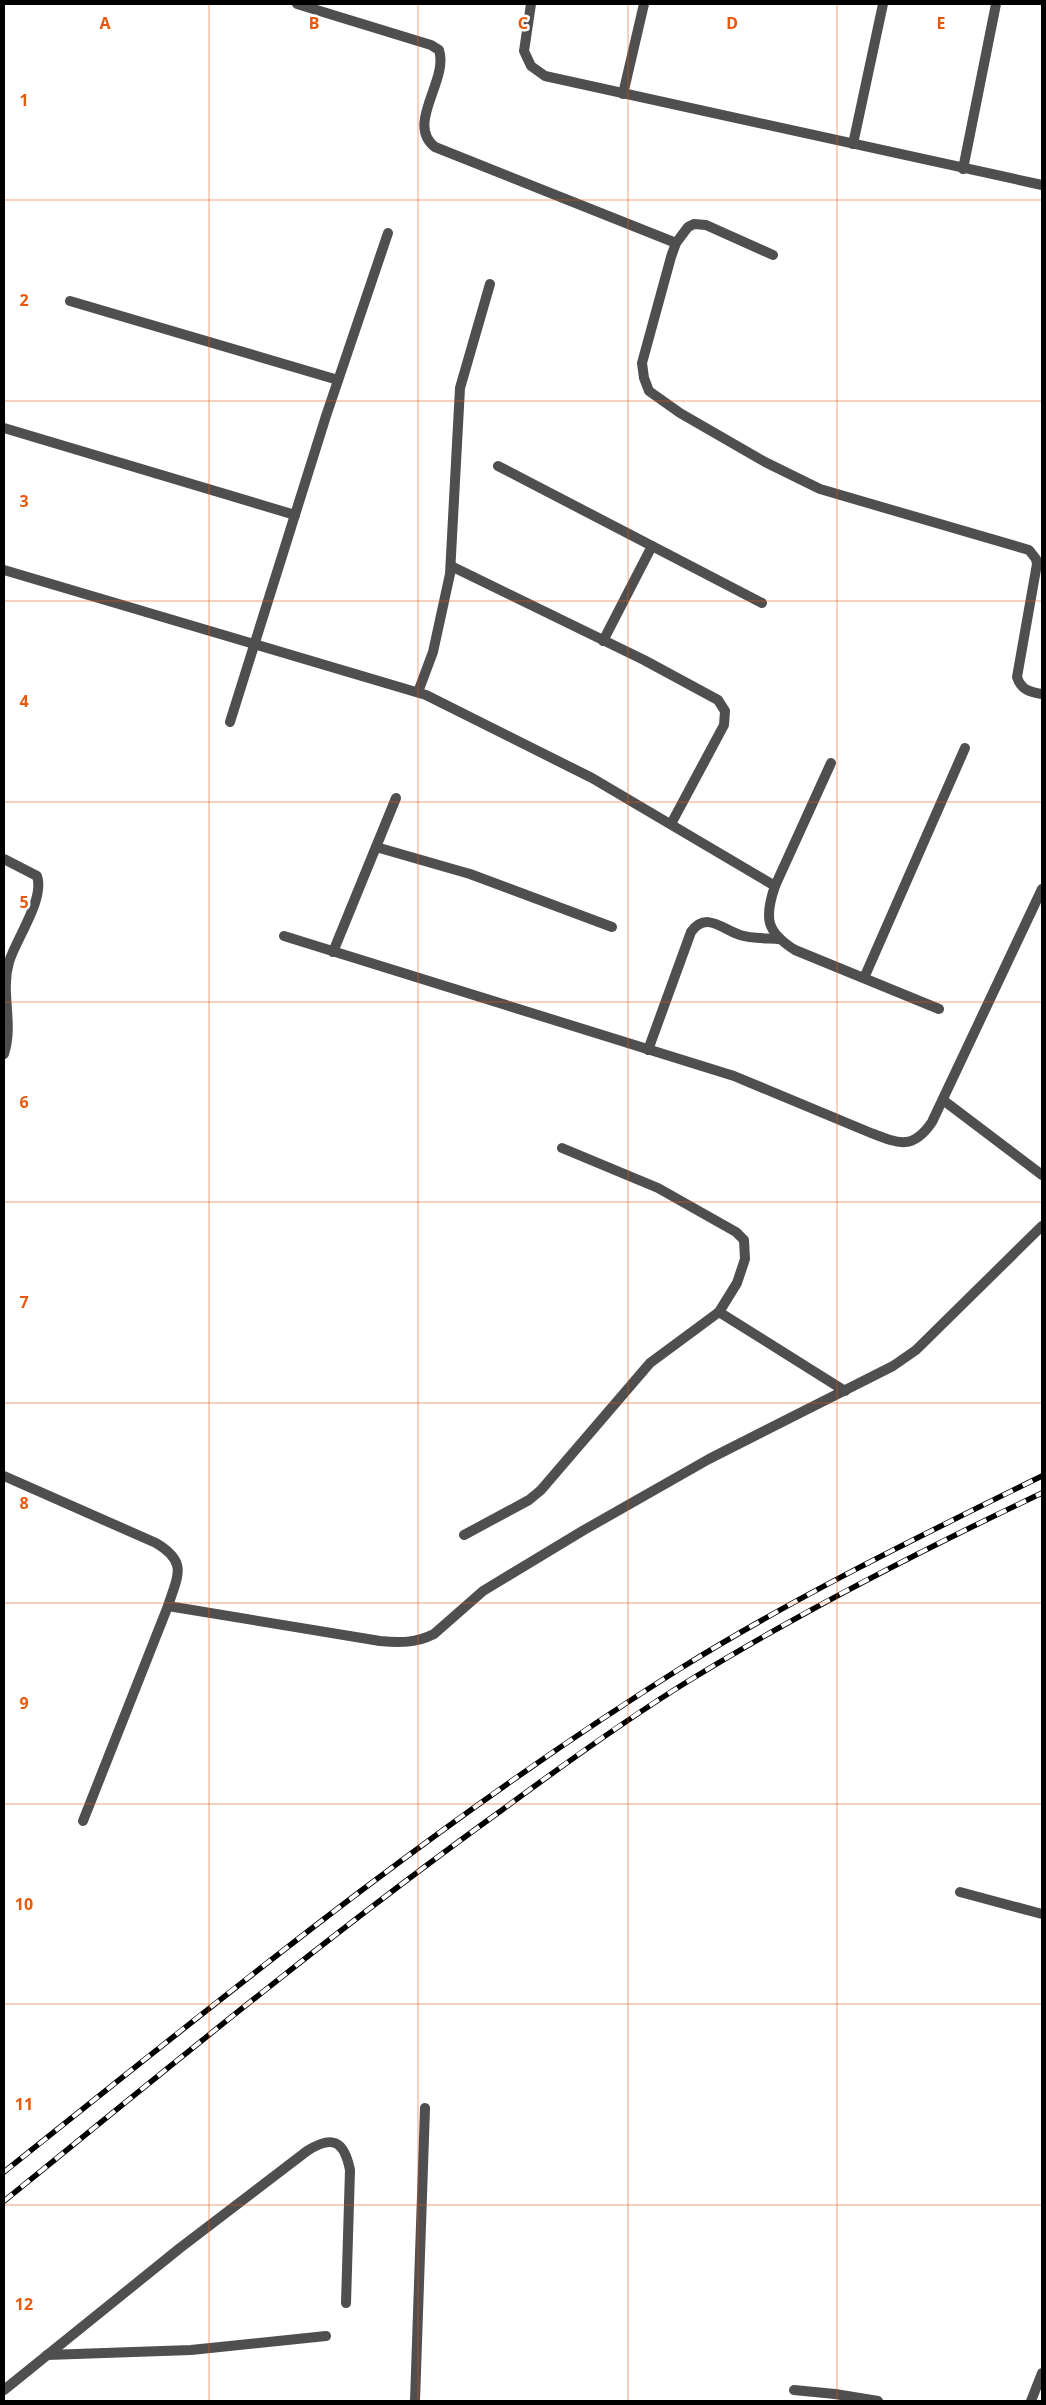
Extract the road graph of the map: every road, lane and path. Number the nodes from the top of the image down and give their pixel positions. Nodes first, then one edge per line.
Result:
1 (297, 4) edge
2 (531, 4) edge
3 (644, 4) edge
4 (882, 4) edge
5 (996, 4) edge
6 (623, 94) junction
7 (852, 144) junction
8 (963, 169) junction
9 (1042, 185) edge
10 (388, 233) dead end
11 (676, 243) junction
12 (773, 255) dead end
13 (490, 284) dead end
14 (70, 301) dead end
15 (338, 380) junction
16 (4, 428) edge
17 (498, 466) dead end
18 (295, 516) junction
19 (652, 546) junction
20 (1029, 550) junction
21 (1042, 553) edge
22 (451, 566) junction
23 (4, 570) edge
24 (762, 603) dead end
25 (603, 641) junction
26 (255, 644) junction
27 (418, 692) junction
28 (1042, 694) edge
29 (230, 722) dead end
30 (966, 748) dead end
31 (831, 764) dead end
32 (396, 798) dead end
33 (671, 824) junction
34 (376, 847) junction
35 (4, 859) edge
36 (775, 886) junction
37 (1042, 889) edge
38 (612, 928) dead end
39 (284, 936) dead end
40 (780, 939) junction
41 (333, 952) junction
42 (5, 972) edge
43 (864, 978) junction
44 (939, 1009) dead end
45 (648, 1050) junction
46 (4, 1054) edge
47 (943, 1100) junction
48 (562, 1148) dead end
49 (1042, 1175) edge
50 (1042, 1226) edge
51 (719, 1312) junction
52 (845, 1391) junction
53 (4, 1476) edge
54 (464, 1535) dead end
55 (168, 1606) junction
56 (83, 1821) dead end
57 (960, 1892) dead end
58 (1042, 1914) edge
59 (425, 2108) dead end
60 (346, 2303) dead end
61 (326, 2336) dead end
62 (47, 2356) junction
63 (1042, 2373) edge
64 (4, 2390) edge
65 (794, 2390) dead end
66 (415, 2401) edge
67 (878, 2401) edge
68 (1031, 2401) edge

1 - 11 street
2 - 6 street
3 - 6 street
4 - 7 street
5 - 8 street
6 - 7 street
7 - 8 street
8 - 9 street
10 - 15 street
11 - 12 street
11 - 20 street
13 - 22 street
14 - 15 street
15 - 18 street
16 - 18 street
17 - 19 street
18 - 26 street
19 - 24 street
19 - 25 street
20 - 21 street
20 - 28 street
22 - 25 street
22 - 27 street
23 - 26 street
25 - 33 street
26 - 27 street
26 - 29 street
27 - 33 street
30 - 43 street
31 - 36 street
32 - 34 street
33 - 36 street
34 - 38 street
34 - 41 street
35 - 42 street
36 - 40 street
37 - 47 street
39 - 41 street
40 - 43 street
40 - 45 street
41 - 45 street
42 - 46 street
43 - 44 street
45 - 47 street
47 - 49 street
48 - 51 street
50 - 52 street
51 - 52 street
51 - 54 street
52 - 55 street
53 - 55 street
55 - 56 street
57 - 58 street
59 - 66 street
60 - 62 street
61 - 62 street
62 - 64 street
63 - 68 street
65 - 67 street

